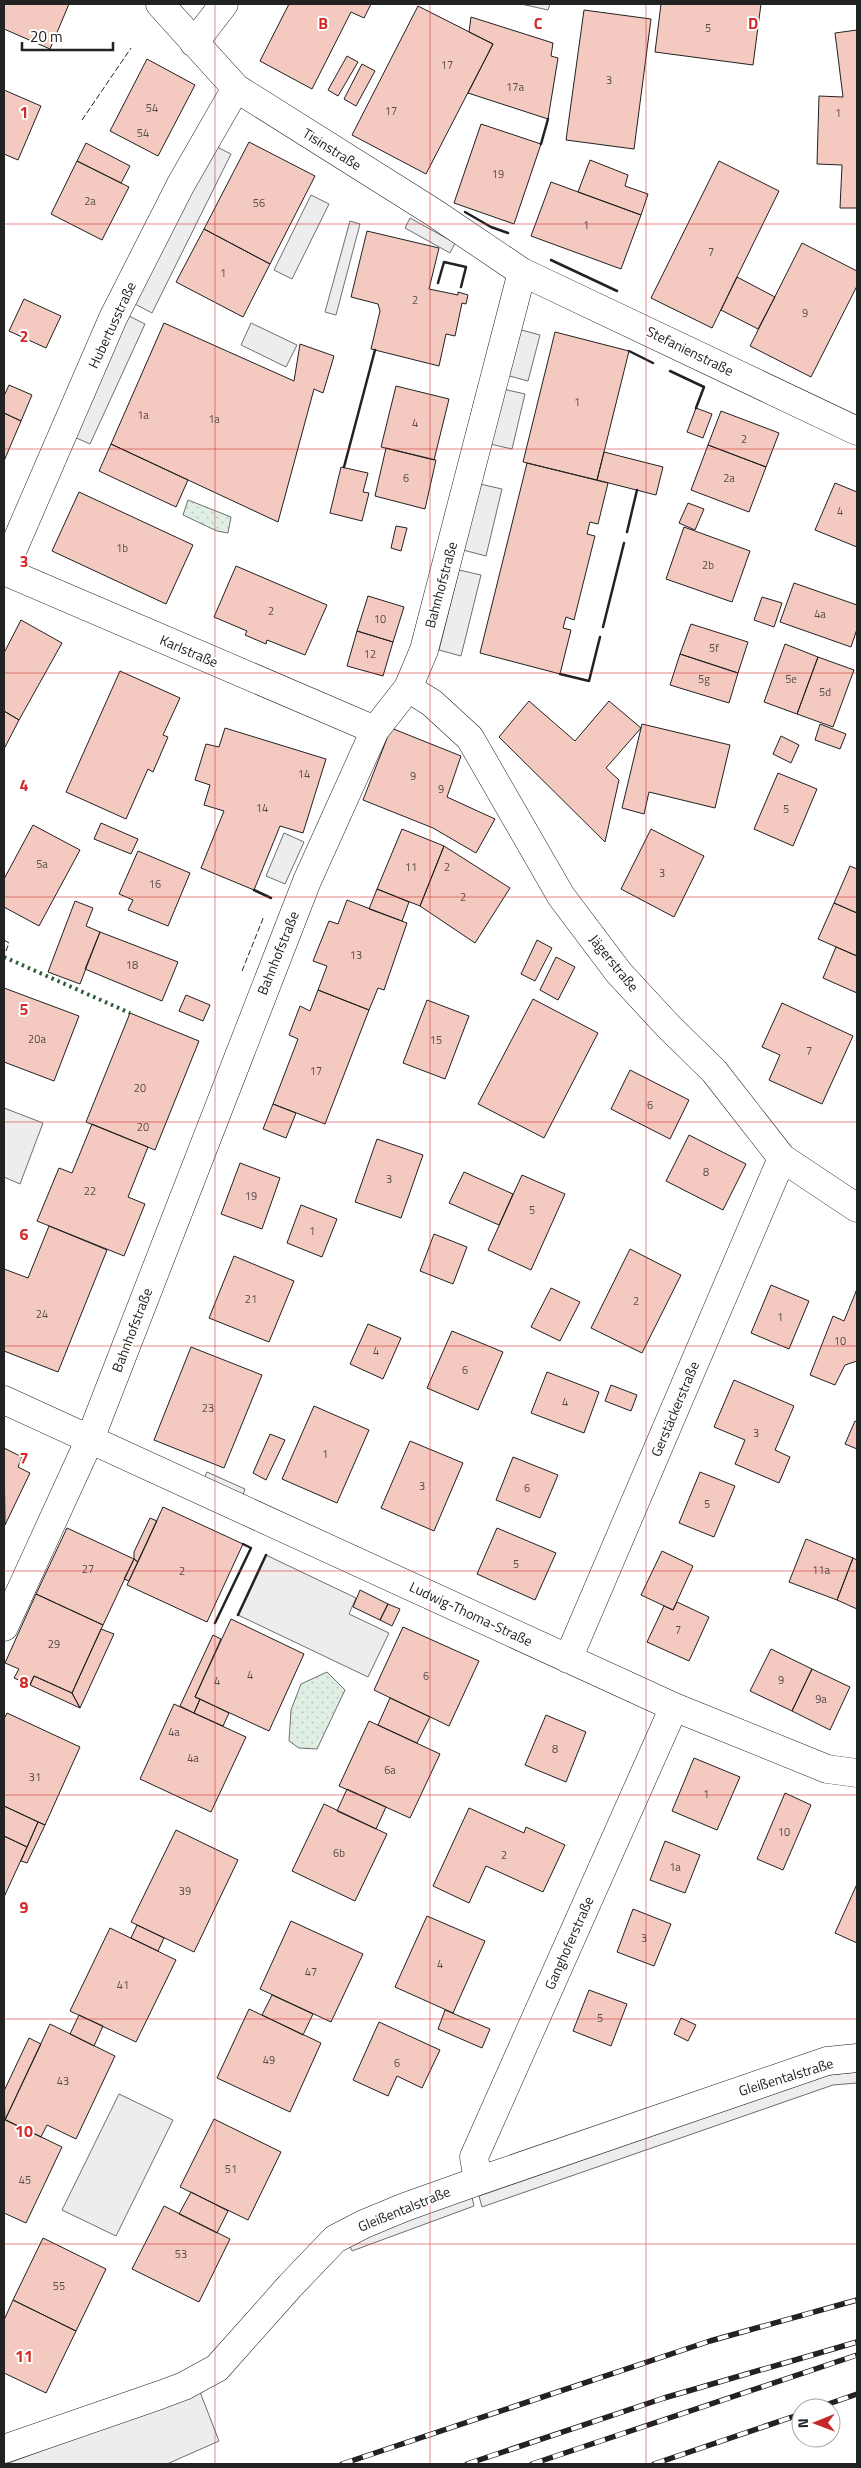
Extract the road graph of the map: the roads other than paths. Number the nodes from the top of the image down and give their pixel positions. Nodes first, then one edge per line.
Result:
1 (160, 4) edge
2 (224, 4) edge
3 (194, 43) junction
4 (236, 88) junction
5 (522, 272) junction
6 (857, 431) edge
7 (4, 571) edge
8 (408, 688) junction
9 (374, 730) junction
10 (782, 1158) junction
11 (857, 1208) edge
12 (4, 1400) edge
13 (90, 1439) junction
14 (4, 1626) edge
15 (568, 1659) junction
16 (674, 1706) junction
17 (857, 1773) edge
18 (857, 2058) edge
19 (478, 2181) junction
20 (4, 2449) edge

1 - 3 street, Tisinstraße
2 - 3 street
3 - 4 street, Tisinstraße
4 - 5 street, Tisinstraße
4 - 7 street, Hubertusstraße
5 - 6 street, Stefanienstraße
5 - 8 street, Bahnhofstraße
7 - 9 street, Karlstraße
8 - 9 street, Bahnhofstraße
8 - 10 street, Jägerstraße
9 - 13 street, Bahnhofstraße
10 - 11 street, Jägerstraße
10 - 15 street, Gerstäckerstraße
12 - 13 street, Ludwig-Thoma-Straße
13 - 14 street, Bahnhofstraße
13 - 15 street, Ludwig-Thoma-Straße
15 - 16 street, Ludwig-Thoma-Straße
16 - 17 street, Ludwig-Thoma-Straße
16 - 19 street, Ganghoferstraße
18 - 19 street, Gleißentalstraße
19 - 20 street, Gleißentalstraße

